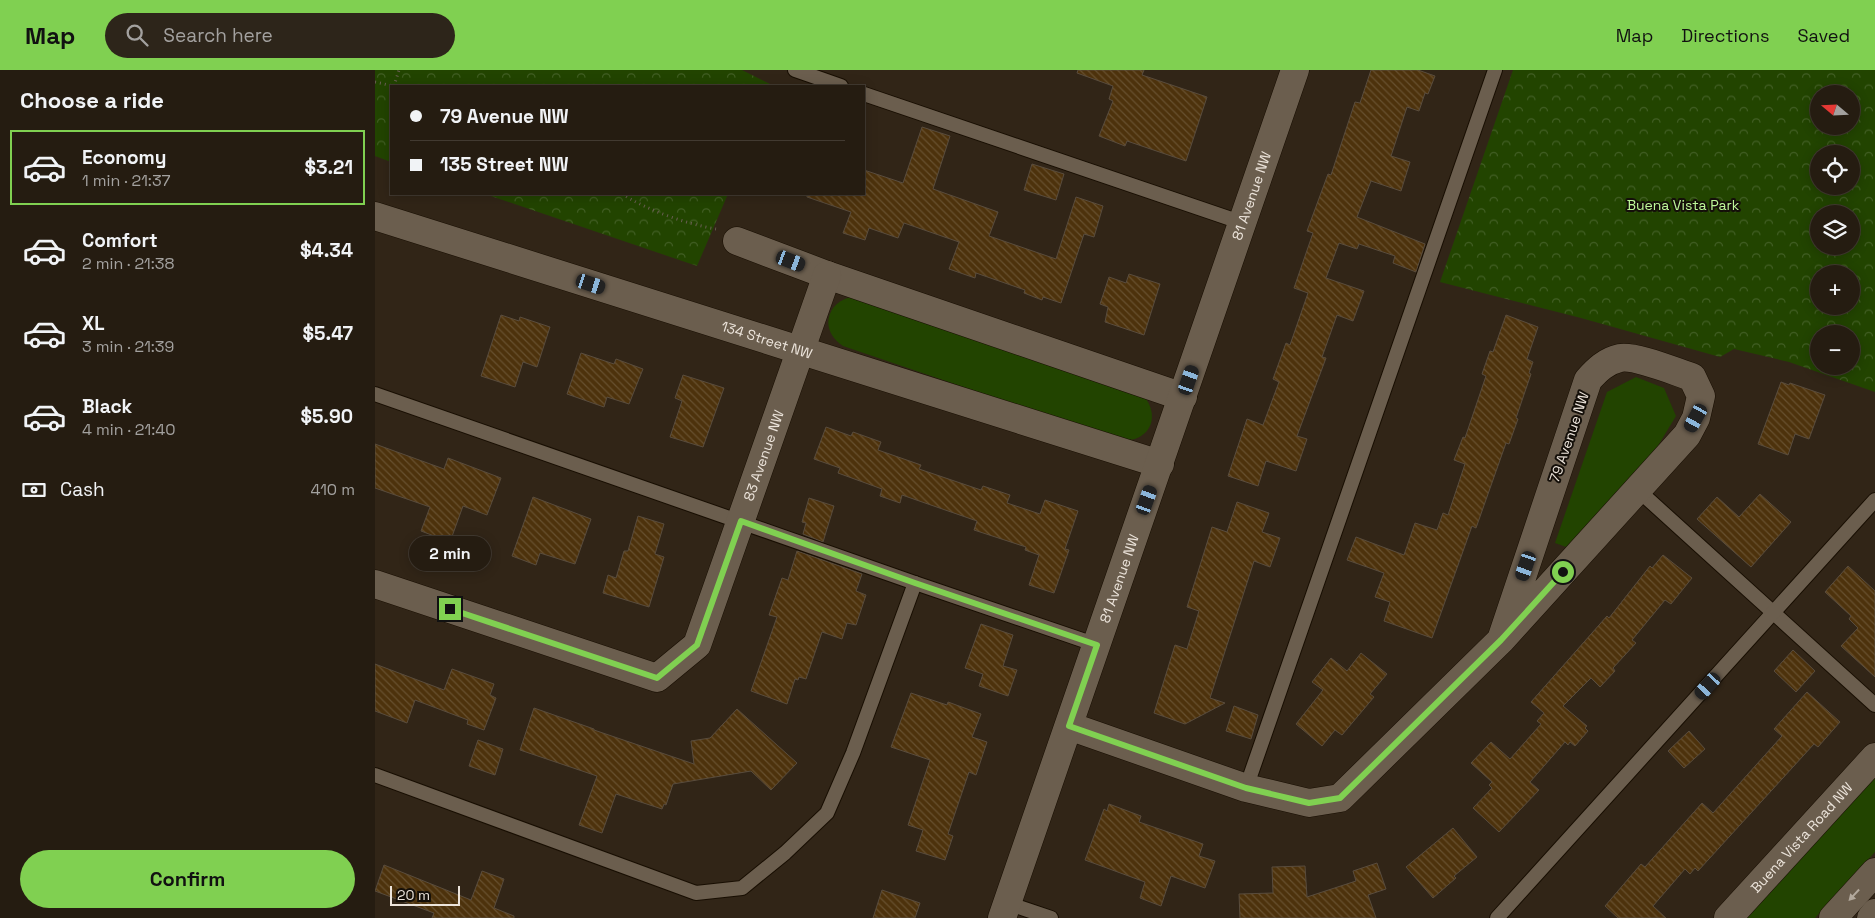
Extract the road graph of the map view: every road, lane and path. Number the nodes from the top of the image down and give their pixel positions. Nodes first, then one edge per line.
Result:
1 (399, 70) edge
2 (795, 70) edge
3 (1295, 70) edge
4 (1495, 70) edge
5 (375, 82) edge
6 (390, 85) edge
7 (394, 85) edge
8 (838, 85) edge
9 (865, 94) edge
10 (624, 195) edge
11 (375, 216) edge
12 (1243, 224) junction
13 (737, 241) joint
14 (827, 275) junction
15 (801, 350) junction
16 (375, 394) edge
17 (1183, 397) junction
18 (1160, 464) junction
19 (1638, 490) junction
20 (1875, 500) edge
21 (741, 521) junction
22 (915, 583) junction
23 (375, 584) edge
24 (1774, 614) junction
25 (1501, 640) junction
26 (1097, 645) junction
27 (1875, 704) edge
28 (1069, 726) junction
29 (1875, 757) edge
30 (375, 776) edge
31 (1246, 788) junction
32 (1875, 872) edge
33 (1005, 911) edge
34 (1875, 914) edge
35 (1051, 918) edge
36 (1497, 918) edge
37 (1728, 918) edge
38 (1833, 918) edge
39 (1871, 918) edge

1 - 7 path
2 - 8 lane
3 - 12 street, 81 Avenue NW
4 - 31 lane
5 - 6 path
9 - 12 lane
10 - 13 path
11 - 15 street, 134 Street NW
12 - 17 street, 81 Avenue NW
13 - 14 street
14 - 15 street, 83 Avenue NW
14 - 17 street
15 - 18 street, 134 Street NW
15 - 21 street, 83 Avenue NW
16 - 21 lane
17 - 18 street, 81 Avenue NW
18 - 26 street, 81 Avenue NW
19 - 24 lane
19 - 25 street, 79 Avenue NW
19 - 25 street, 79 Avenue NW
20 - 24 lane
21 - 22 lane
21 - 23 street, 83 Avenue NW
22 - 26 lane
22 - 30 lane
24 - 27 lane
24 - 36 lane
25 - 31 street, 79 Avenue NW
26 - 28 street, 81 Avenue NW
28 - 31 street
28 - 33 street, 81 Avenue NW
29 - 37 street, Buena Vista Road NW
32 -> 38 street
33 - 35 lane
34 - 39 street

